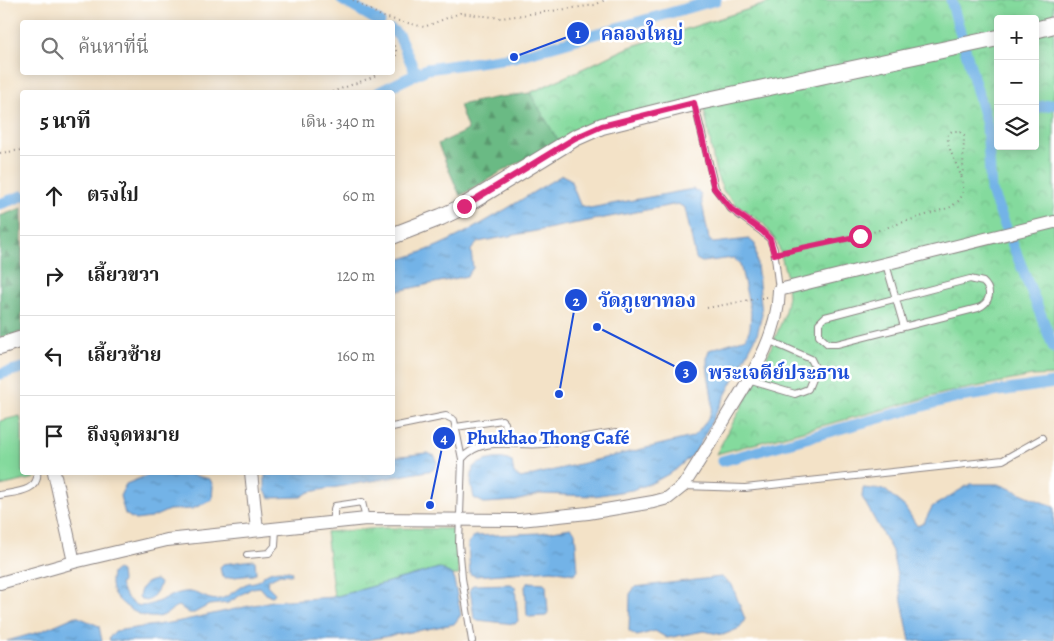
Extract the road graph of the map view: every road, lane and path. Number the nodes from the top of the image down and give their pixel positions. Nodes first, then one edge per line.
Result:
1 (353, 0) edge
2 (605, 0) edge
3 (390, 20) edge
4 (395, 22) edge
5 (1054, 25) edge
6 (1039, 29) edge
7 (993, 39) edge
8 (372, 75) edge
9 (337, 90) edge
10 (694, 103) junction
11 (20, 150) edge
12 (0, 153) edge
13 (961, 178) junction
14 (1054, 222) edge
15 (395, 235) edge
16 (774, 254) junction
17 (886, 264) junction
18 (779, 290) junction
19 (766, 297) dead end
20 (896, 299) junction
21 (707, 308) dead end
22 (904, 327) junction
23 (20, 340) edge
24 (768, 340) junction
25 (0, 346) edge
26 (748, 380) junction
27 (395, 426) edge
28 (456, 427) junction
29 (616, 432) dead end
30 (1042, 438) dead end
31 (508, 443) junction
32 (462, 459) junction
33 (38, 475) edge
34 (55, 475) edge
35 (251, 475) edge
36 (683, 486) junction
37 (0, 495) edge
38 (461, 519) junction
39 (276, 528) junction
40 (257, 530) junction
41 (247, 555) dead end
42 (74, 562) junction
43 (0, 583) edge
44 (472, 641) edge

1 - 3 path
2 - 4 path
5 - 6 street
7 - 10 street
8 - 9 path
10 - 15 street
10 - 16 lane
11 - 12 path
13 - 13 path
13 - 16 path
14 - 17 street
16 - 18 lane
17 - 18 street
17 - 20 lane
18 - 24 street
19 - 21 path
20 - 22 lane
20 - 22 lane
20 - 22 lane
23 - 25 street
24 - 26 street
24 - 26 lane
26 - 36 street
27 - 28 lane
28 - 31 lane
28 - 32 lane
29 - 31 lane
30 - 36 lane
31 - 32 lane
32 - 38 lane
33 - 37 lane
34 - 42 street
35 - 40 street
36 - 38 street
38 - 39 street
38 - 44 lane
39 - 40 street
39 - 41 lane
40 - 42 street
42 - 43 street

